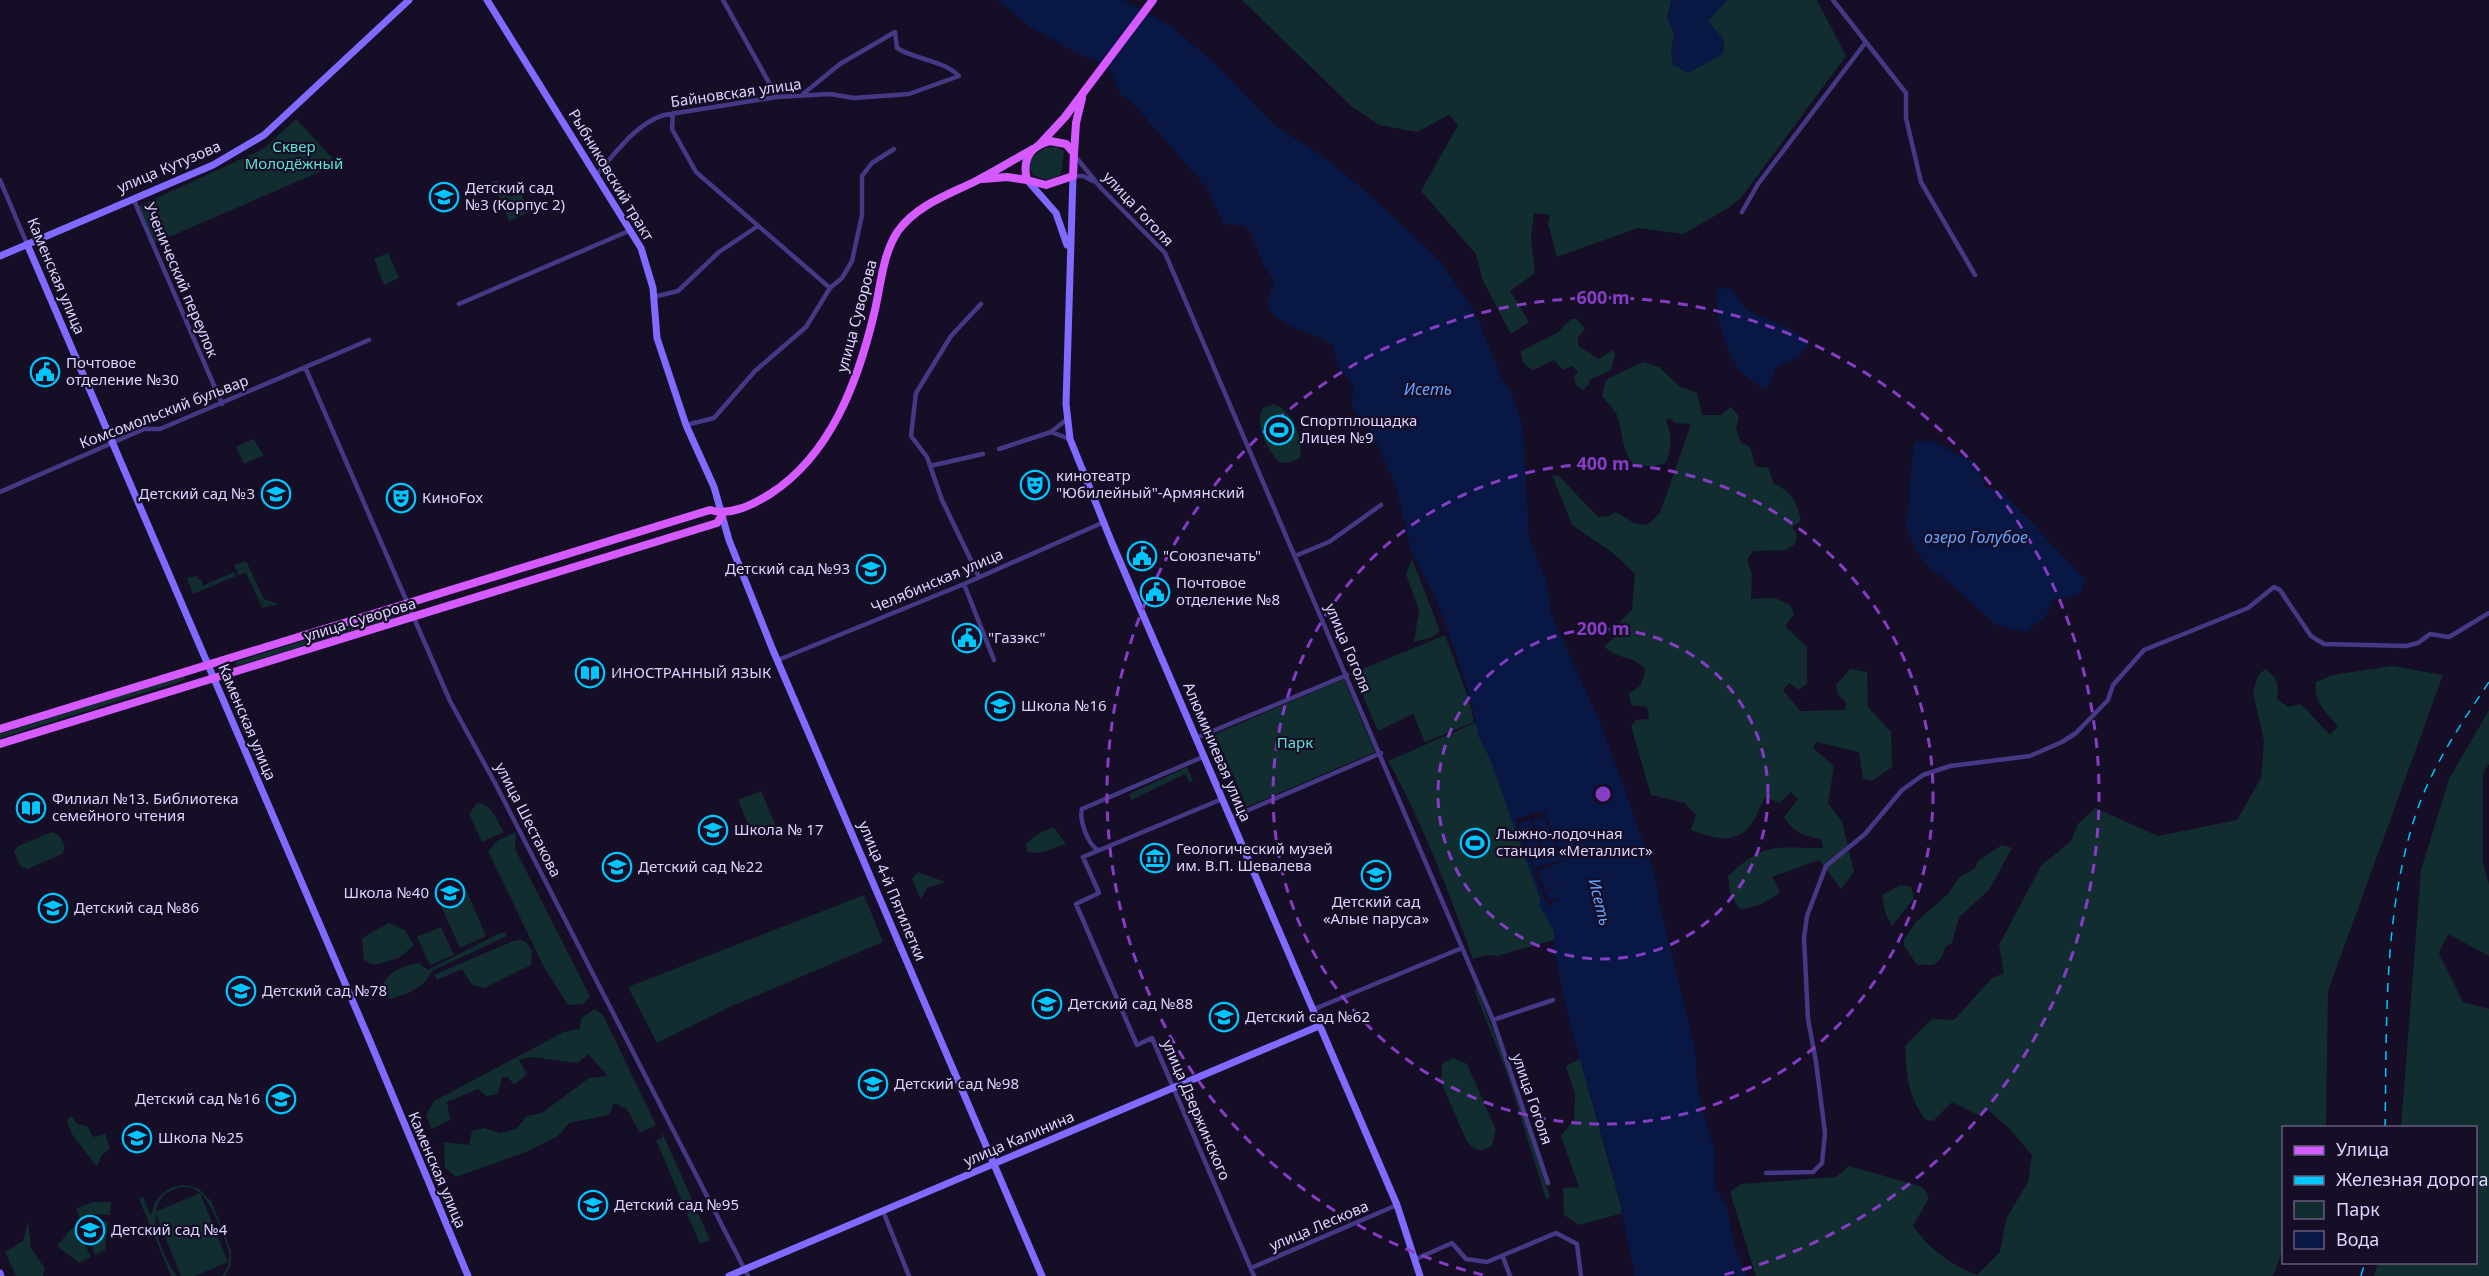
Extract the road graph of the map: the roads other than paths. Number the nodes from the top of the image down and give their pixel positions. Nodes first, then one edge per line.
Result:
1 (409, 0) edge
2 (487, 0) edge
3 (723, 0) edge
4 (1152, 0) edge
5 (1833, 0) edge
6 (1866, 42) junction
7 (1093, 79) junction
8 (802, 95) junction
9 (777, 97) junction
10 (673, 113) junction
11 (1037, 146) junction
12 (894, 149) dead end
13 (1074, 153) junction
14 (596, 174) junction
15 (1073, 176) junction
16 (0, 180) edge
17 (1028, 180) junction
18 (976, 181) junction
19 (1101, 189) junction
20 (133, 198) junction
21 (1742, 212) dead end
22 (758, 226) junction
23 (631, 230) junction
24 (27, 244) junction
25 (0, 256) edge
26 (1070, 259) junction
27 (1975, 274) dead end
28 (830, 288) junction
29 (653, 297) junction
30 (459, 304) dead end
31 (981, 304) dead end
32 (369, 340) dead end
33 (305, 367) junction
34 (222, 404) junction
35 (1066, 420) junction
36 (686, 425) junction
37 (1051, 432) junction
38 (1070, 439) junction
39 (113, 442) junction
40 (999, 449) dead end
41 (983, 454) dead end
42 (930, 466) junction
43 (0, 492) edge
44 (1381, 505) dead end
45 (723, 514) junction
46 (1104, 522) junction
47 (1295, 556) junction
48 (979, 577) junction
49 (964, 584) junction
50 (407, 604) junction
51 (2489, 613) edge
52 (414, 618) junction
53 (778, 660) junction
54 (994, 660) dead end
55 (208, 665) junction
56 (1347, 675) junction
57 (214, 679) junction
58 (0, 729) edge
59 (1196, 738) junction
60 (0, 744) edge
61 (1381, 753) junction
62 (1205, 756) junction
63 (1222, 799) junction
64 (1230, 818) junction
65 (1098, 850) junction
66 (1462, 948) junction
67 (1553, 1000) dead end
68 (1311, 1010) junction
69 (1493, 1020) junction
70 (1318, 1026) junction
71 (1173, 1087) junction
72 (994, 1164) junction
73 (1766, 1173) dead end
74 (1548, 1183) dead end
75 (1397, 1205) junction
76 (883, 1211) junction
77 (1503, 1257) junction
78 (1416, 1259) junction
79 (1251, 1268) junction
80 (747, 1273) edge
81 (468, 1276) edge
82 (729, 1276) edge
83 (909, 1276) edge
84 (1042, 1276) edge
85 (1254, 1276) edge
86 (1420, 1276) edge
87 (1510, 1276) edge
88 (1581, 1276) edge

1 - 20 main road, улица Кутузова
2 - 14 main road, Рыбниковский тракт
3 - 9 street
4 - 7 main road
5 - 6 street
6 - 21 street
6 - 27 street
7 - 11 main road
7 - 13 main road
8 - 8 street, Байновская улица
8 - 9 street, Байновская улица
9 - 10 street, Байновская улица
10 - 14 street, Байновская улица
10 - 22 street
11 - 13 main road
11 - 17 main road
11 - 18 main road, улица Суворова
12 - 28 street
13 - 15 main road
13 - 19 street, улица Гоголя
14 - 23 main road, Рыбниковский тракт
15 - 17 main road
15 - 19 street
15 - 26 main road
16 - 24 street, Каменская улица
17 - 18 main road
17 - 26 main road
18 - 45 main road, улица Суворова
19 - 47 street, улица Гоголя
20 - 24 main road, улица Кутузова
20 - 34 street, Ученический переулок
22 - 28 street
22 - 29 street
23 - 29 main road, Рыбниковский тракт
23 - 30 street
24 - 25 main road, улица Кутузова
24 - 39 main road, Каменская улица
26 - 35 main road, Алюминиевая улица
28 - 36 street
29 - 36 main road, Рыбниковский тракт
31 - 42 street
32 - 33 street, Комсомольский бульвар
33 - 34 street, Комсомольский бульвар
33 - 50 street, улица Шестакова
34 - 39 street, Комсомольский бульвар
35 - 37 street
35 - 38 main road, Алюминиевая улица
36 - 45 main road, Рыбниковский тракт
37 - 38 street
37 - 40 street
38 - 46 main road, Алюминиевая улица
39 - 43 street, Комсомольский бульвар
39 - 55 main road, Каменская улица
41 - 42 street
42 - 48 street
44 - 47 street
45 - 50 main road, улица Суворова
45 - 52 main road, улица Суворова
45 - 53 main road, улица 4-й Пятилетки
46 - 48 street, Челябинская улица
46 - 59 main road, Алюминиевая улица
47 - 56 street, улица Гоголя
48 - 49 street, Челябинская улица
49 - 53 street, Челябинская улица
49 - 54 street
50 - 52 street, улица Шестакова
50 - 55 main road, улица Суворова
51 - 73 street
52 - 57 main road, улица Суворова
52 - 80 street, улица Шестакова
53 - 72 main road, улица 4-й Пятилетки
55 - 57 main road, Каменская улица
55 - 58 main road, улица Суворова
56 - 59 street
56 - 61 street, улица Гоголя
57 - 60 main road, улица Суворова
57 - 81 main road, Каменская улица
59 - 62 main road, Алюминиевая улица
61 - 64 street
61 - 66 street, улица Гоголя
62 - 63 main road, Алюминиевая улица
62 - 65 street
63 - 64 main road, Алюминиевая улица
63 - 65 street
64 - 68 main road, Алюминиевая улица
65 - 71 street, улица Дзержинского
66 - 68 street
66 - 69 street, улица Гоголя
67 - 69 street
68 - 70 main road, Алюминиевая улица
69 - 74 street, улица Гоголя
70 - 71 main road, улица Калинина
70 - 75 main road, Алюминиевая улица
71 - 72 main road, улица Калинина
71 - 79 street, улица Дзержинского
72 - 76 main road, улица Калинина
72 - 84 main road, улица 4-й Пятилетки
75 - 78 main road, Алюминиевая улица
75 - 79 street, улица Лескова
76 - 80 main road, улица Калинина
76 - 83 street
77 - 78 street
77 - 87 street
77 - 88 street
78 - 86 main road, Алюминиевая улица
79 - 85 street, улица Дзержинского
80 - 82 main road, улица Калинина

